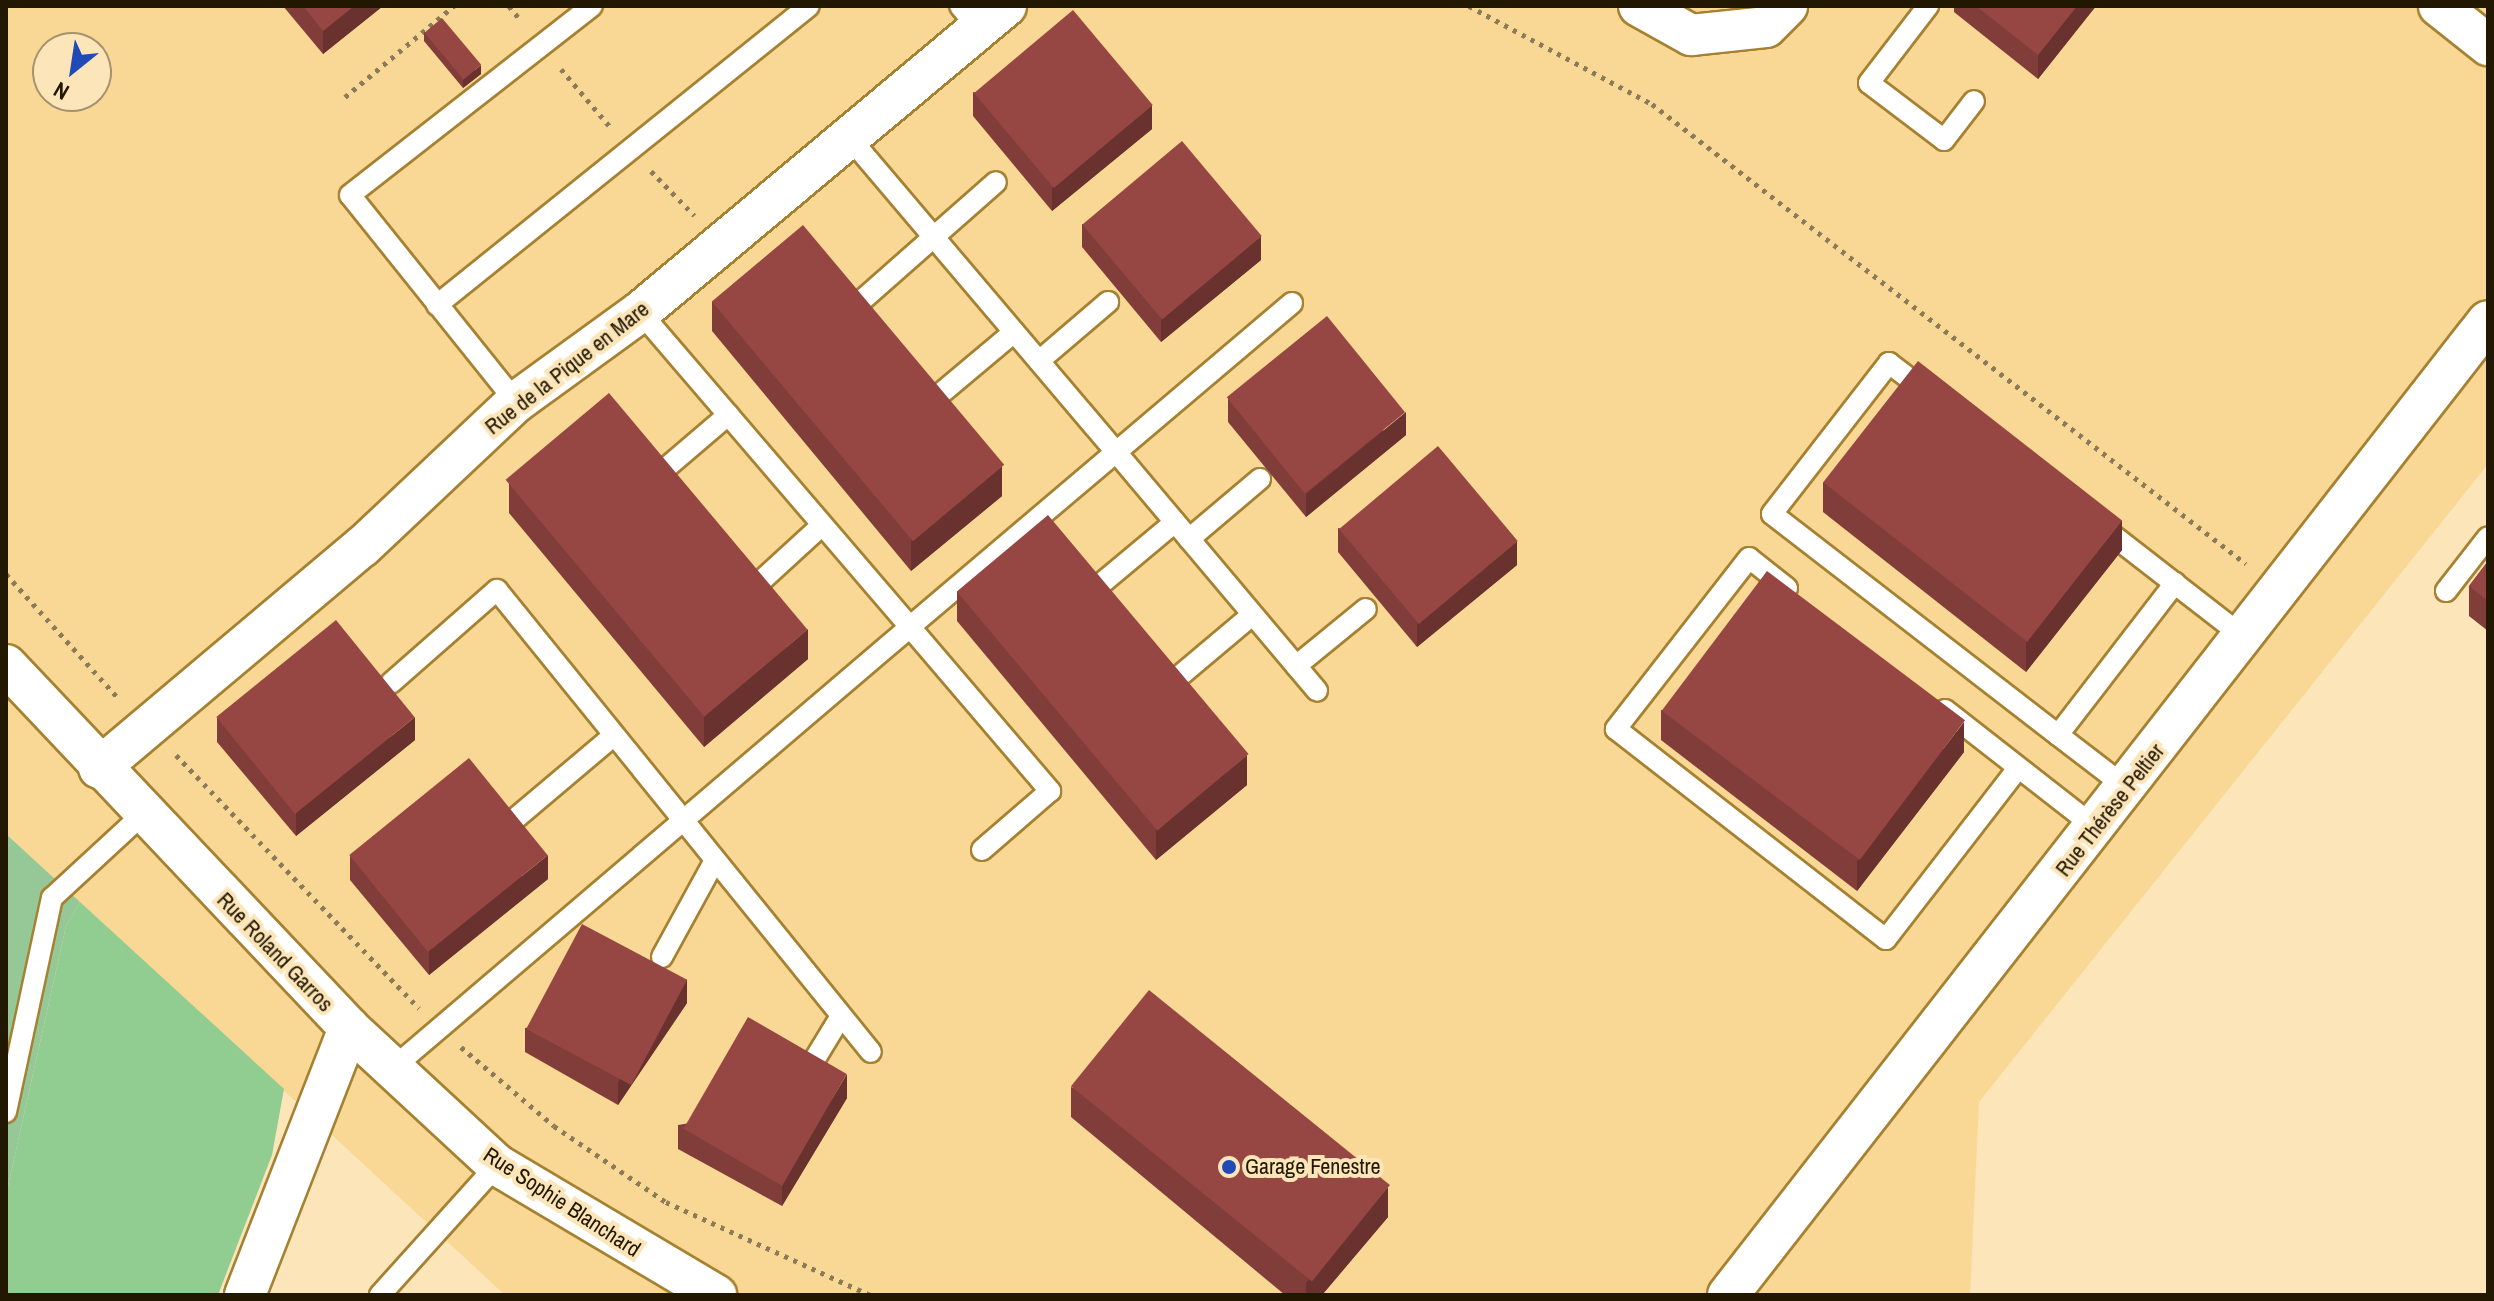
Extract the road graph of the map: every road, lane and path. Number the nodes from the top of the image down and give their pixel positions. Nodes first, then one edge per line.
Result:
1 (454, 6) edge
2 (592, 6) edge
3 (809, 6) edge
4 (1469, 6) edge
5 (1639, 6) edge
6 (1787, 6) edge
7 (1928, 6) edge
8 (2439, 6) edge
9 (982, 14) edge
10 (2488, 45) edge
11 (345, 97) dead end
12 (1974, 101) dead end
13 (848, 136) junction
14 (996, 182) dead end
15 (934, 237) junction
16 (860, 302) edge
17 (1108, 302) dead end
18 (1292, 303) dead end
19 (437, 305) junction
20 (640, 312) junction
21 (2488, 321) edge
22 (1014, 332) junction
23 (1039, 361) junction
24 (939, 395) edge
25 (516, 402) junction
26 (1951, 411) edge
27 (728, 415) junction
28 (1116, 452) junction
29 (666, 468) edge
30 (1260, 479) dead end
31 (2088, 516) edge
32 (1175, 522) junction
33 (822, 525) junction
34 (2488, 537) edge
35 (1189, 539) junction
36 (6, 574) edge
37 (762, 580) edge
38 (1102, 583) edge
39 (2175, 583) junction
40 (2280, 590) junction
41 (2446, 591) dead end
42 (1810, 606) edge
43 (1366, 609) dead end
44 (1252, 615) junction
45 (910, 627) junction
46 (2244, 637) junction
47 (6, 665) edge
48 (1296, 666) junction
49 (1176, 679) edge
50 (391, 683) edge
51 (1317, 691) dead end
52 (1920, 691) edge
53 (147, 725) junction
54 (2058, 735) junction
55 (613, 736) junction
56 (99, 768) junction
57 (2018, 768) junction
58 (2127, 788) junction
59 (142, 815) junction
60 (516, 818) edge
61 (681, 823) junction
62 (2096, 828) junction
63 (982, 850) dead end
64 (714, 862) junction
65 (662, 957) dead end
66 (841, 1016) junction
67 (349, 1028) junction
68 (440, 1029) junction
69 (871, 1052) dead end
70 (394, 1067) junction
71 (810, 1067) edge
72 (6, 1112) edge
73 (497, 1165) junction
74 (245, 1295) edge
75 (380, 1295) edge
76 (716, 1295) edge
77 (870, 1295) edge
78 (1728, 1295) edge

1 - 11 path
2 - 19 lane
3 - 19 lane
4 - 40 path
5 - 6 street
7 - 12 lane
8 - 10 street
9 - 13 street, Rue de la Pique en Mare
13 - 15 lane
13 - 20 street, Rue de la Pique en Mare
14 - 15 lane
15 - 16 lane
15 - 22 lane
17 - 23 lane
18 - 28 lane
19 - 25 lane
20 - 25 street, Rue de la Pique en Mare
20 - 27 lane
21 - 40 street, Rue Thérèse Peltier
22 - 23 lane
22 - 24 lane
23 - 28 lane
25 - 53 street, Rue de la Pique en Mare
26 - 54 lane
27 - 29 lane
27 - 33 lane
28 - 32 lane
28 - 45 lane
30 - 35 lane
31 - 39 lane
32 - 35 lane
32 - 38 lane
33 - 37 lane
33 - 45 lane
34 - 41 lane
35 - 44 lane
36 - 53 path
39 - 46 lane
39 - 54 lane
40 - 46 street, Rue Thérèse Peltier
42 - 57 lane
43 - 48 lane
44 - 48 lane
44 - 49 lane
45 - 61 lane
45 - 63 lane
46 - 58 street, Rue Thérèse Peltier
47 - 56 street, Rue Roland Garros
48 - 51 lane
50 - 55 lane
52 - 57 lane
53 - 56 street, Rue de la Pique en Mare
53 - 68 path
54 - 58 lane
55 - 60 lane
55 - 61 lane
56 - 59 street, Rue Roland Garros
57 - 62 lane
58 - 62 street, Rue Thérèse Peltier
59 - 67 street, Rue Roland Garros
59 - 72 lane
61 - 64 lane
61 - 68 lane
62 - 78 street, Rue Thérèse Peltier
64 - 65 lane
64 - 66 lane
66 - 69 lane
66 - 71 lane
67 - 70 street, Rue Sophie Blanchard
67 - 74 street, Rue Roland Garros
68 - 70 lane
68 - 77 path
70 - 73 street, Rue Sophie Blanchard
73 - 75 lane
73 - 76 street, Rue Sophie Blanchard

